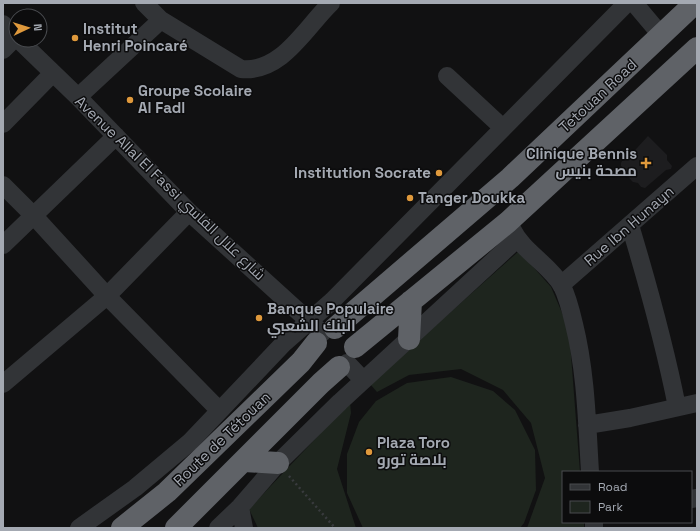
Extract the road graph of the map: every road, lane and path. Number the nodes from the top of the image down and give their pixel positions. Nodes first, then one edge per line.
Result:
1 (144, 3) edge
2 (627, 3) edge
3 (634, 3) edge
4 (695, 3) edge
5 (327, 4) edge
6 (161, 20) junction
7 (661, 35) junction
8 (27, 48) edge
9 (697, 48) edge
10 (53, 73) junction
11 (447, 76) dead end
12 (78, 97) junction
13 (3, 124) edge
14 (503, 128) junction
15 (116, 136) junction
16 (697, 166) edge
17 (3, 185) edge
18 (190, 212) junction
19 (34, 216) junction
20 (630, 225) junction
21 (513, 231) junction
22 (3, 245) edge
23 (561, 285) junction
24 (107, 296) junction
25 (411, 301) junction
26 (320, 331) junction
27 (409, 339) junction
28 (347, 359) junction
29 (363, 380) junction
30 (3, 384) edge
31 (697, 403) edge
32 (677, 408) junction
33 (219, 410) junction
34 (587, 425) junction
35 (244, 461) junction
36 (278, 463) junction
37 (590, 471) edge
38 (240, 508) junction
39 (79, 528) edge
40 (122, 528) edge
41 (176, 528) edge
42 (218, 528) edge
43 (244, 528) edge
44 (335, 528) edge

1 - 6 street
2 - 14 street
3 - 7 street
4 - 7 highway, Tetouan Road
5 - 6 street
6 - 12 street
7 - 26 highway, Tetouan Road
8 - 10 street, Avenue Allal El Fassi شارع علال الفاسي
9 - 21 highway, Tetouan Road
10 - 12 street, Avenue Allal El Fassi شارع علال الفاسي
10 - 13 street
11 - 14 street
12 - 15 street, Avenue Allal El Fassi شارع علال الفاسي
14 - 26 street
15 - 18 street, Avenue Allal El Fassi شارع علال الفاسي
15 - 19 street
16 - 20 street, Rue Ibn Hunayn
17 - 19 street
18 - 24 street
18 - 26 street, Avenue Allal El Fassi شارع علال الفاسي
19 - 22 street
19 - 24 street
20 - 23 street, Rue Ibn Hunayn
20 - 32 street
21 - 23 street
21 - 25 highway, Tetouan Road
21 - 27 street
23 - 34 street
24 - 30 street
24 - 33 street
25 - 27 highway
25 - 28 highway, Tetouan Road
26 - 28 highway
26 - 28 highway
26 - 33 street
26 - 40 highway, Route de Tétouan
27 - 29 street
28 - 29 street
28 - 35 highway, Route de Tétouan
29 - 36 street
31 - 32 street
32 - 34 street
33 - 39 street
34 - 37 street
35 - 36 highway
35 - 41 highway, Route de Tétouan
36 - 38 street
36 - 44 path
38 - 42 street
38 - 43 street

